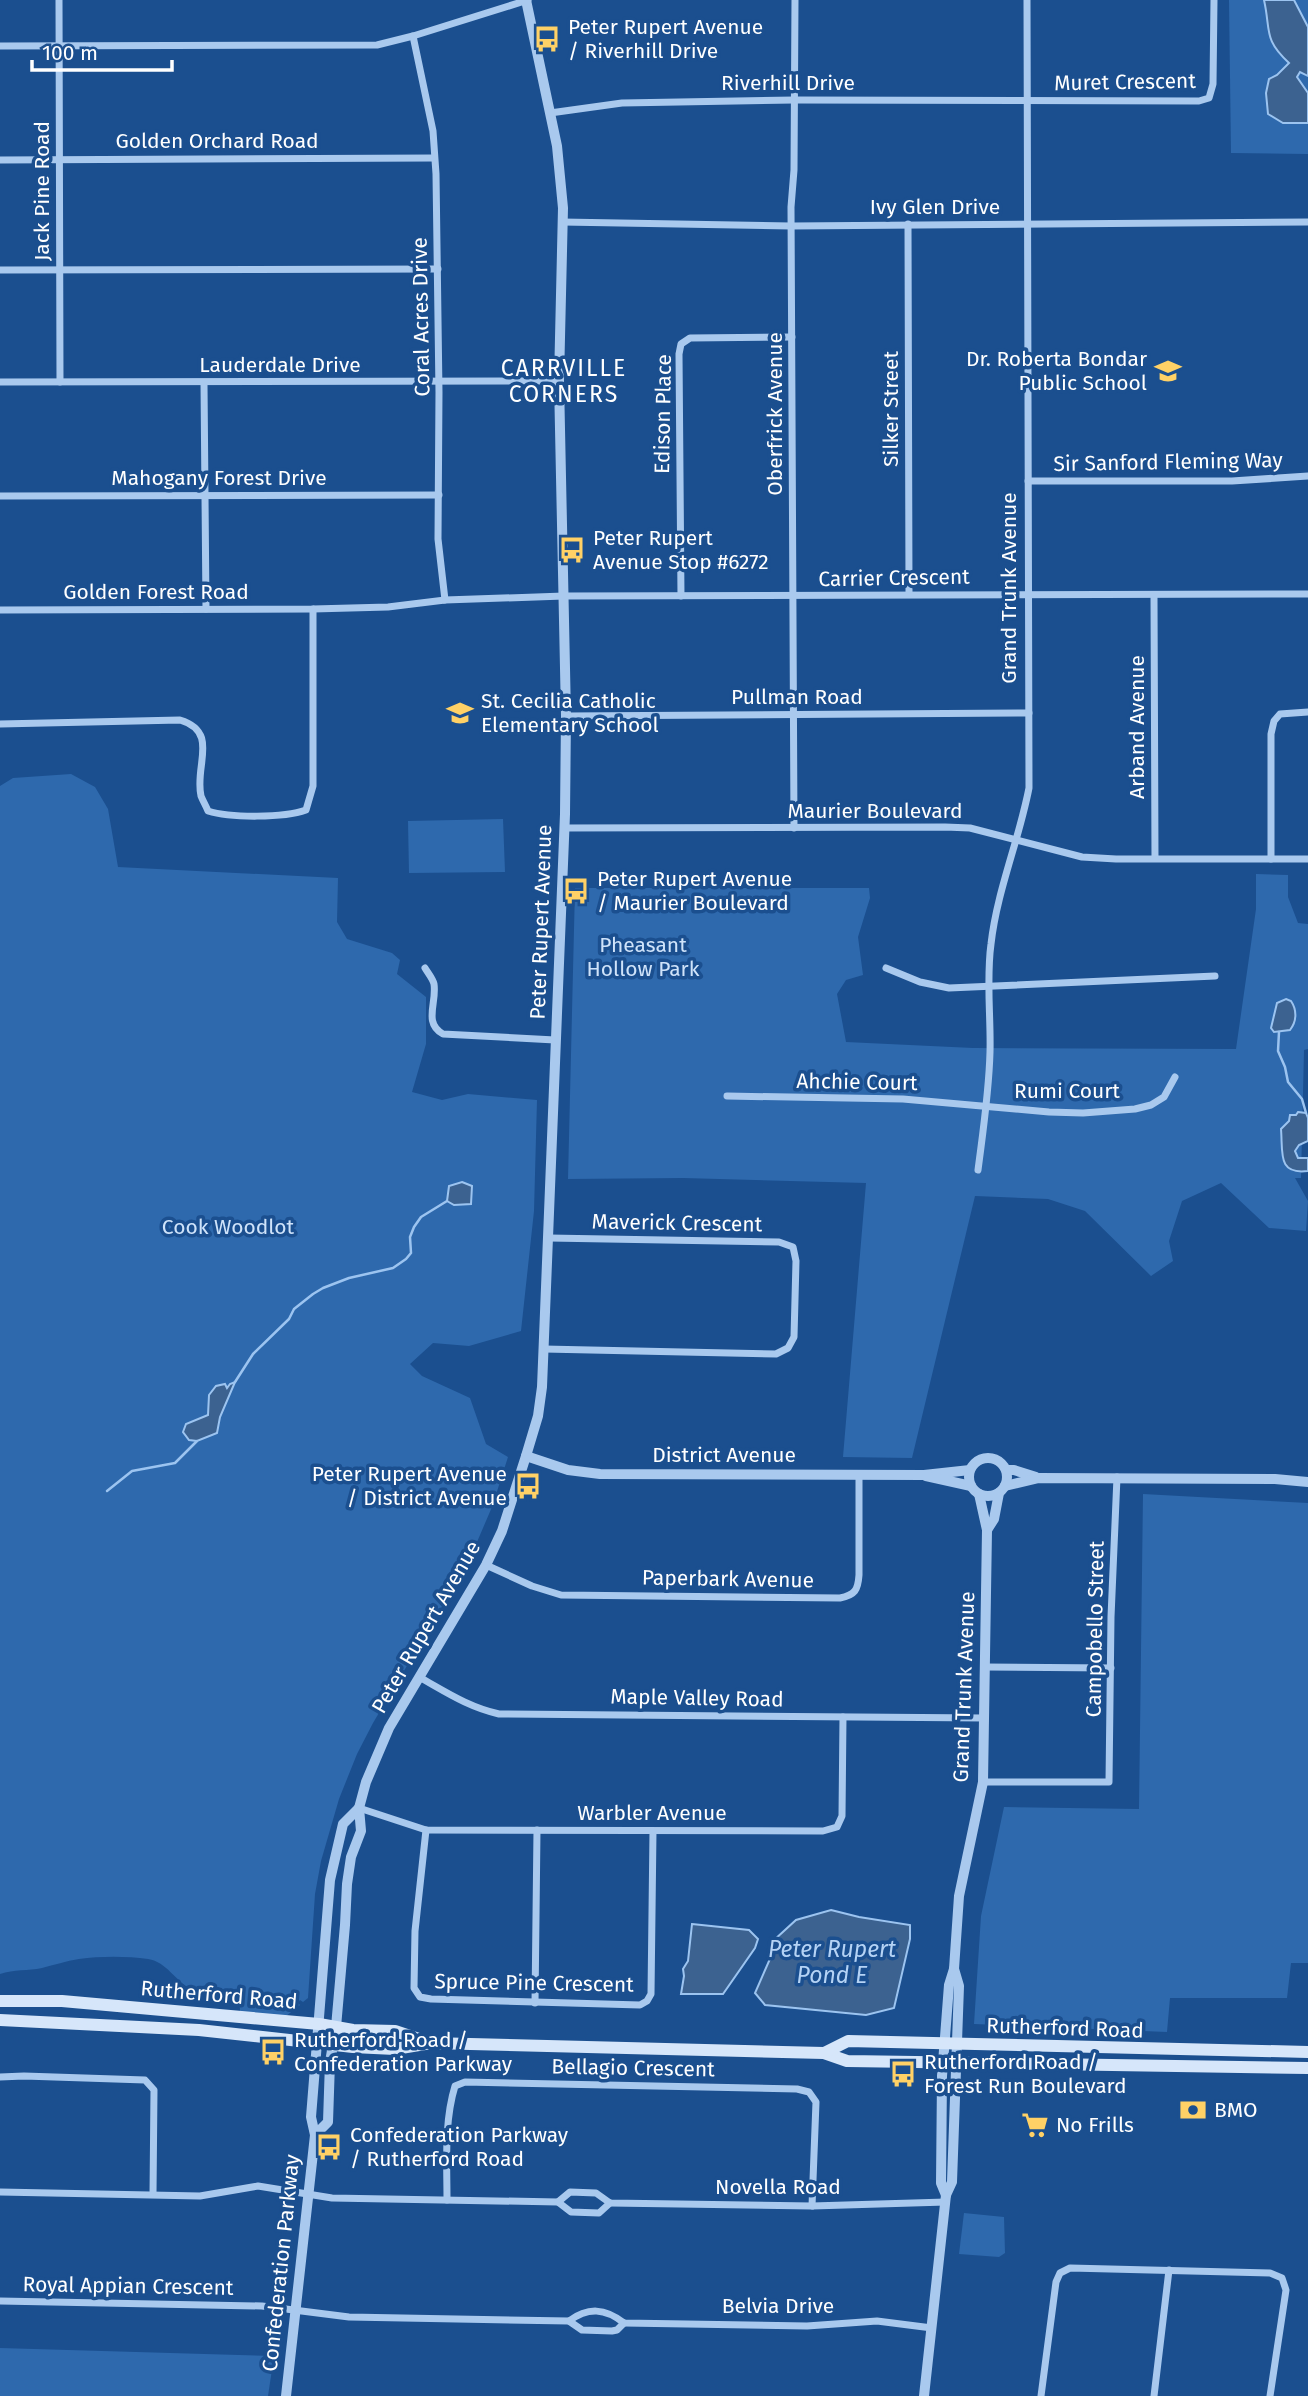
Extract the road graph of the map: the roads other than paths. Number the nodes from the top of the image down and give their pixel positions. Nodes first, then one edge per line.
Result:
1 (60, 0) edge
2 (527, 0) edge
3 (795, 0) edge
4 (1027, 0) edge
5 (1214, 0) edge
6 (413, 36) junction
7 (0, 46) edge
8 (60, 46) junction
9 (794, 100) junction
10 (1027, 101) junction
11 (550, 113) junction
12 (435, 158) junction
13 (60, 159) junction
14 (0, 160) edge
15 (562, 222) junction
16 (1308, 222) edge
17 (1028, 223) junction
18 (908, 224) junction
19 (791, 226) junction
20 (438, 269) junction
21 (0, 270) edge
22 (60, 271) junction
23 (792, 337) junction
24 (559, 381) junction
25 (0, 382) edge
26 (60, 382) junction
27 (439, 382) junction
28 (204, 383) junction
29 (1308, 477) edge
30 (1028, 481) junction
31 (205, 495) junction
32 (439, 495) junction
33 (0, 496) edge
34 (909, 594) junction
35 (1308, 594) edge
36 (1029, 595) junction
37 (564, 596) junction
38 (681, 596) junction
39 (1154, 596) junction
40 (793, 597) junction
41 (445, 600) junction
42 (206, 609) junction
43 (313, 609) junction
44 (0, 611) edge
45 (1308, 712) edge
46 (1029, 713) junction
47 (793, 715) junction
48 (566, 716) junction
49 (0, 724) edge
50 (564, 828) junction
51 (793, 828) junction
52 (1016, 841) junction
53 (1154, 858) junction
54 (1271, 859) junction
55 (1308, 859) edge
56 (425, 968) dead end
57 (886, 968) dead end
58 (1215, 976) dead end
59 (990, 987) junction
60 (555, 1040) junction
61 (1175, 1077) dead end
62 (727, 1096) dead end
63 (986, 1107) junction
64 (978, 1170) dead end
65 (549, 1238) junction
66 (544, 1349) junction
67 (526, 1456) junction
68 (970, 1470) junction
69 (1006, 1470) junction
70 (859, 1475) junction
71 (924, 1475) junction
72 (1117, 1477) junction
73 (1039, 1478) junction
74 (1308, 1482) edge
75 (975, 1490) junction
76 (1002, 1490) junction
77 (987, 1530) junction
78 (486, 1565) junction
79 (985, 1667) junction
80 (1111, 1668) junction
81 (419, 1677) junction
82 (843, 1717) junction
83 (984, 1718) junction
84 (982, 1782) junction
85 (359, 1808) junction
86 (426, 1830) junction
87 (537, 1830) junction
88 (653, 1831) junction
89 (0, 2001) edge
90 (535, 2003) junction
91 (0, 2020) edge
92 (318, 2024) junction
93 (336, 2027) junction
94 (318, 2042) junction
95 (431, 2043) junction
96 (333, 2044) junction
97 (951, 2044) junction
98 (1308, 2052) edge
99 (824, 2053) junction
100 (943, 2063) junction
101 (957, 2063) junction
102 (1308, 2068) edge
103 (0, 2077) edge
104 (315, 2135) junction
105 (0, 2192) edge
106 (153, 2194) junction
107 (309, 2194) junction
108 (946, 2199) junction
109 (447, 2200) junction
110 (558, 2202) junction
111 (610, 2203) junction
112 (812, 2206) junction
113 (1169, 2270) junction
114 (0, 2301) edge
115 (296, 2311) junction
116 (569, 2322) junction
117 (624, 2323) junction
118 (932, 2328) junction
119 (286, 2396) edge
120 (924, 2396) edge
121 (1041, 2396) edge
122 (1154, 2396) edge
123 (1270, 2396) edge

1 - 8 street, Jack Pine Road
2 - 6 street
2 - 11 street, Peter Rupert Avenue
3 - 9 street, Oberfrick Avenue
4 - 10 street, Grand Trunk Avenue
5 - 10 street, Muret Crescent
6 - 8 street
6 - 12 street, Coral Acres Drive
7 - 8 street
8 - 13 street, Jack Pine Road
9 - 10 street, Riverhill Drive
9 - 11 street, Riverhill Drive
9 - 19 street, Oberfrick Avenue
10 - 17 street, Grand Trunk Avenue
11 - 15 street, Peter Rupert Avenue
12 - 13 street, Golden Orchard Road
12 - 20 street, Coral Acres Drive
13 - 14 street, Golden Orchard Road
13 - 22 street, Jack Pine Road
15 - 19 street, Ivy Glen Drive
15 - 24 street, Peter Rupert Avenue
16 - 17 street, Ivy Glen Drive
17 - 18 street, Ivy Glen Drive
17 - 30 street, Grand Trunk Avenue
18 - 19 street, Ivy Glen Drive
18 - 34 street, Silker Street
19 - 23 street, Oberfrick Avenue
20 - 22 street
20 - 27 street, Coral Acres Drive
21 - 22 street
22 - 26 street, Jack Pine Road
23 - 38 street, Edison Place
23 - 40 street, Oberfrick Avenue
24 - 27 street, Lauderdale Drive
24 - 37 street, Peter Rupert Avenue
25 - 26 street, Lauderdale Drive
26 - 28 street, Lauderdale Drive
27 - 28 street, Lauderdale Drive
27 - 32 street, Coral Acres Drive
28 - 31 street
29 - 30 street, Sir Sanford Fleming Way
30 - 36 street, Grand Trunk Avenue
31 - 32 street, Mahogany Forest Drive
31 - 33 street, Mahogany Forest Drive
31 - 42 street
32 - 41 street, Coral Acres Drive
34 - 36 street, Carrier Crescent
34 - 40 street, Carrier Crescent
35 - 39 street, Carrier Crescent
36 - 39 street, Carrier Crescent
36 - 46 street, Grand Trunk Avenue
37 - 38 street, Carrier Crescent
37 - 41 street, Golden Forest Road
37 - 48 street, Peter Rupert Avenue
38 - 40 street, Carrier Crescent
39 - 53 street, Arband Avenue
40 - 47 street, Oberfrick Avenue
41 - 43 street, Golden Forest Road
42 - 43 street, Golden Forest Road
42 - 44 street, Golden Forest Road
43 - 49 street
45 - 54 street
46 - 47 street, Pullman Road
46 - 52 street, Grand Trunk Avenue
47 - 48 street, Pullman Road
47 - 51 street, Oberfrick Avenue
48 - 50 street, Peter Rupert Avenue
50 - 51 street, Maurier Boulevard
50 - 60 street, Peter Rupert Avenue
51 - 52 street, Maurier Boulevard
52 - 53 street, Maurier Boulevard
52 - 59 street, Grand Trunk Avenue
53 - 54 street, Maurier Boulevard
54 - 55 street, Maurier Boulevard
56 - 60 street
57 - 59 street
58 - 59 street
59 - 63 street, Grand Trunk Avenue
60 - 65 street, Peter Rupert Avenue
61 - 63 street, Rumi Court
62 - 63 street, Ahchie Court
63 - 64 street, Grand Trunk Avenue
65 - 66 street, Peter Rupert Avenue
65 - 66 street, Maverick Crescent
66 - 67 street, Peter Rupert Avenue
67 - 70 street, District Avenue
67 - 78 street, Peter Rupert Avenue
68 - 69 street
68 - 71 street, District Avenue
68 - 75 street
69 - 73 street
69 - 76 street
70 - 71 street, District Avenue
70 - 78 street, Paperbark Avenue
71 - 75 street, District Avenue
72 - 73 street
72 - 74 street
72 - 80 street, Campobello Street
73 - 76 street
75 - 76 street
75 - 77 street, Grand Trunk Avenue
76 - 77 street, Grand Trunk Avenue
77 - 79 street, Grand Trunk Avenue
78 - 81 street, Peter Rupert Avenue
79 - 80 street
79 - 83 street, Grand Trunk Avenue
80 - 84 street, Campobello Street
81 - 82 street, Maple Valley Road
81 - 85 street, Peter Rupert Avenue
82 - 83 street, Maple Valley Road
82 - 88 street, Warbler Avenue
83 - 84 street, Grand Trunk Avenue
84 - 97 street, Grand Trunk Avenue
85 - 86 street, Warbler Avenue
85 - 92 street, Peter Rupert Avenue
85 - 93 street, Peter Rupert Avenue
86 - 87 street, Warbler Avenue
86 - 90 street, Spruce Pine Crescent
87 - 88 street, Warbler Avenue
87 - 90 street
88 - 90 street, Spruce Pine Crescent
89 - 92 main road, Rutherford Road
91 - 94 main road, Rutherford Road
92 - 93 main road, Rutherford Road
92 - 94 street, Confederation Parkway
93 - 95 main road, Rutherford Road
93 - 96 street, Peter Rupert Avenue
94 - 96 main road, Rutherford Road
94 - 104 street, Confederation Parkway
95 - 96 main road, Rutherford Road
95 - 99 main road, Rutherford Road
96 - 104 street, Confederation Parkway
97 - 98 main road, Rutherford Road
97 - 99 main road, Rutherford Road
97 - 100 street
97 - 101 street
99 - 100 main road, Rutherford Road
100 - 101 main road, Rutherford Road
100 - 108 street
101 - 102 main road, Rutherford Road
101 - 108 street
103 - 106 street
104 - 107 street, Confederation Parkway
105 - 106 street
106 - 107 street
107 - 109 street, Novella Road
107 - 115 street, Confederation Parkway
108 - 112 street, Novella Road
108 - 118 street
109 - 110 street, Novella Road
109 - 112 street, Bellagio Crescent
110 - 111 street, Novella Road
110 - 111 street, Novella Road
111 - 112 street, Novella Road
113 - 121 street
113 - 122 street
113 - 123 street
114 - 115 street, Royal Appian Crescent
115 - 116 street, Belvia Drive
115 - 119 street, Confederation Parkway
116 - 117 street, Belvia Drive
116 - 117 street, Belvia Drive
117 - 118 street, Belvia Drive
118 - 120 street

